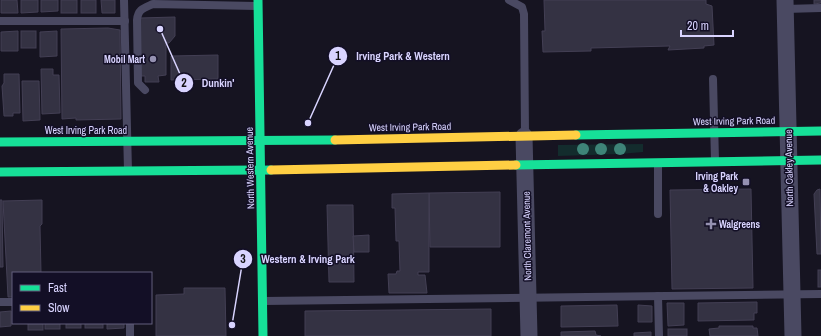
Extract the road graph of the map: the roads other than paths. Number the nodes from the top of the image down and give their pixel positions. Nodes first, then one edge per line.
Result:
1 (124, 0) edge
2 (508, 0) edge
3 (258, 3) edge
4 (785, 5) edge
5 (821, 8) edge
6 (0, 21) edge
7 (124, 21) junction
8 (713, 79) dead end
9 (145, 90) dead end
10 (821, 130) edge
11 (788, 131) junction
12 (714, 132) junction
13 (524, 136) junction
14 (128, 141) junction
15 (261, 141) junction
16 (0, 142) edge
17 (821, 160) edge
18 (789, 161) junction
19 (715, 162) junction
20 (658, 163) junction
21 (525, 166) junction
22 (261, 170) junction
23 (128, 171) junction
24 (0, 172) edge
25 (658, 214) dead end
26 (792, 294) junction
27 (821, 294) edge
28 (658, 296) junction
29 (528, 298) junction
30 (263, 301) junction
31 (0, 302) edge
32 (12, 302) edge
33 (130, 324) edge
34 (130, 336) edge
35 (263, 336) edge
36 (529, 336) edge
37 (659, 336) edge
38 (793, 336) edge

1 - 7 lane
2 - 13 lane
3 - 9 lane
3 - 15 main road, North Western Avenue
4 - 5 lane
4 - 11 street, North Oakley Avenue
6 - 7 lane
7 - 14 lane
8 - 12 lane
10 - 11 main road, West Irving Park Road
11 - 12 main road, West Irving Park Road
11 - 18 street, North Oakley Avenue
12 - 13 main road, West Irving Park Road
12 - 19 lane
13 - 15 main road, West Irving Park Road
13 - 21 street, North Claremont Avenue
14 - 15 main road, West Irving Park Road
14 - 16 main road, West Irving Park Road
14 - 23 lane
15 - 22 main road, North Western Avenue
17 - 18 main road
18 - 19 main road
18 - 26 street, North Oakley Avenue
19 - 20 main road
20 - 21 main road
20 - 25 lane
21 - 22 main road
21 - 29 street, North Claremont Avenue
22 - 23 main road
22 - 30 main road, North Western Avenue
23 - 24 main road
26 - 27 lane
26 - 28 lane
26 - 38 street, North Oakley Avenue
28 - 29 lane
28 - 37 lane
29 - 30 lane
29 - 36 street, North Claremont Avenue
30 - 35 main road, North Western Avenue
31 - 32 lane
33 - 34 lane

